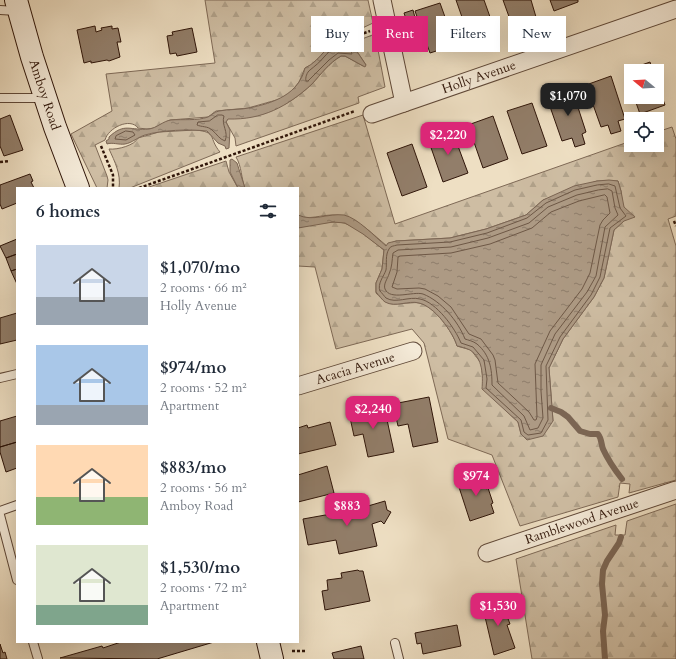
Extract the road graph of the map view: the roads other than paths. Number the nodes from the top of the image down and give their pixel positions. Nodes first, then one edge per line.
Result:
1 (382, 0) edge
2 (12, 7) edge
3 (676, 9) edge
4 (0, 98) edge
5 (45, 98) junction
6 (404, 102) junction
7 (364, 112) road end
8 (78, 187) edge
9 (412, 351) dead end
10 (16, 374) edge
11 (0, 378) edge
12 (299, 386) edge
13 (676, 490) edge
14 (16, 505) edge
15 (0, 512) edge
16 (0, 515) edge
17 (487, 553) dead end
18 (16, 576) edge
19 (33, 643) edge
20 (395, 643) dead end
21 (38, 659) edge
22 (399, 659) edge

1 - 6 street
2 - 5 main road, Amboy Road
3 - 6 street, Holly Avenue
4 - 5 lane
5 - 8 main road, Amboy Road
6 - 7 street, Holly Avenue
9 - 12 street, Acacia Avenue
10 - 11 lane
13 - 17 street, Ramblewood Avenue
14 - 15 lane
16 - 18 lane
19 - 21 lane
20 - 22 lane

